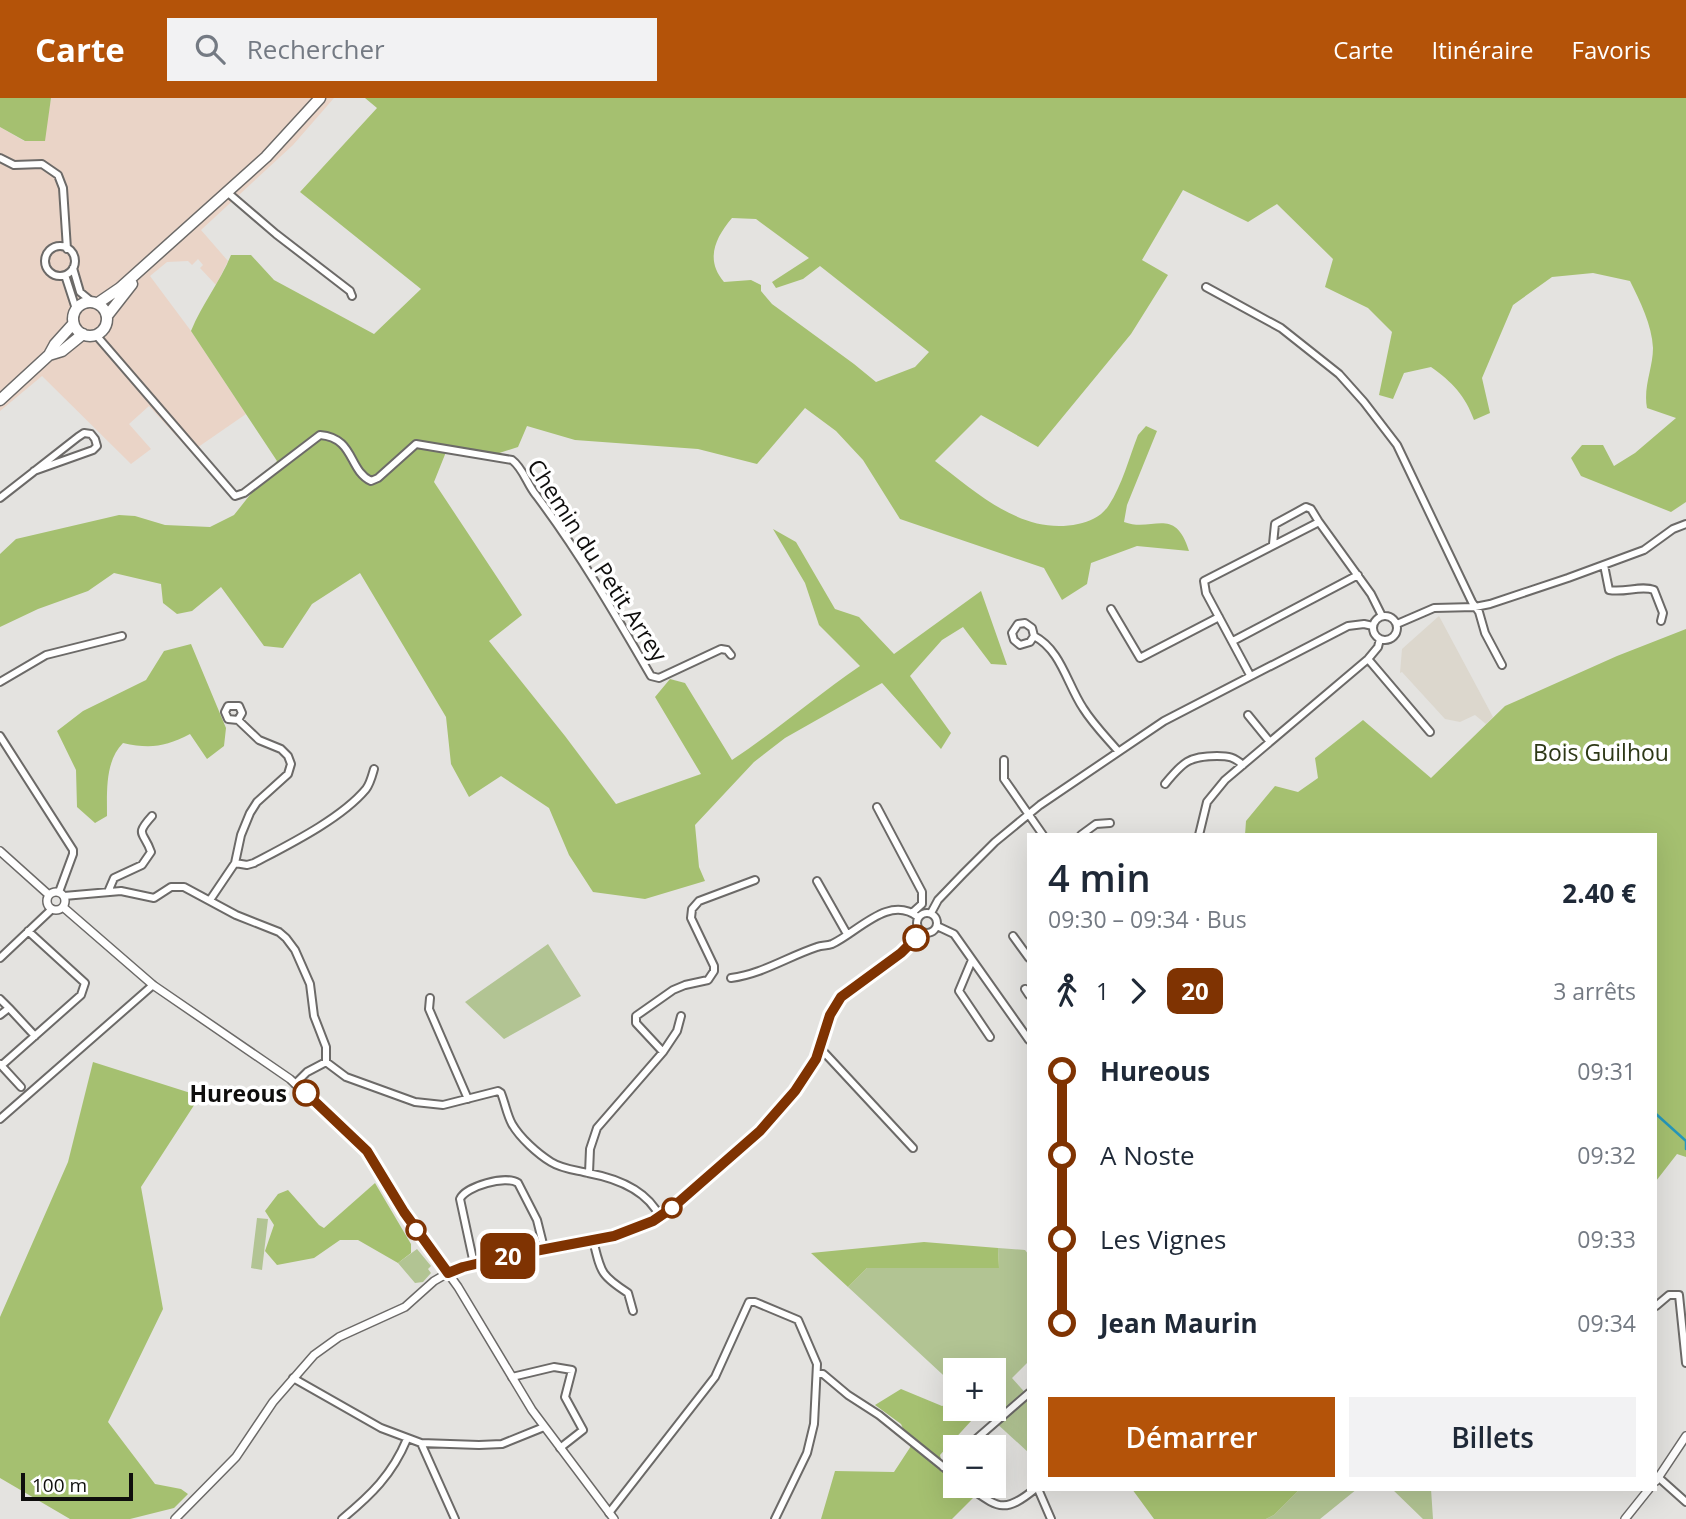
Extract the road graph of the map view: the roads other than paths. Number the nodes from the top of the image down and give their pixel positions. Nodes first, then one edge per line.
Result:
1 (320, 98) edge
2 (0, 158) edge
3 (227, 192) junction
4 (64, 228) junction
5 (59, 247) junction
6 (67, 248) junction
7 (152, 260) junction
8 (73, 268) junction
9 (65, 275) junction
10 (1206, 287) dead end
11 (352, 296) dead end
12 (94, 302) junction
13 (76, 309) junction
14 (107, 316) junction
15 (73, 324) junction
16 (83, 334) junction
17 (96, 335) junction
18 (49, 355) junction
19 (0, 400) edge
20 (34, 471) junction
21 (0, 498) edge
22 (1319, 522) junction
23 (1686, 524) edge
24 (1273, 544) junction
25 (1604, 565) junction
26 (1358, 575) junction
27 (1475, 607) junction
28 (1111, 609) dead end
29 (1382, 616) junction
30 (1219, 617) junction
31 (1661, 621) dead end
32 (1397, 624) junction
33 (1373, 626) junction
34 (122, 636) dead end
35 (1034, 636) dead end
36 (1380, 639) junction
37 (1233, 640) junction
38 (731, 655) dead end
39 (1368, 659) junction
40 (1502, 665) dead end
41 (1250, 675) junction
42 (0, 681) edge
43 (1248, 715) dead end
44 (238, 720) dead end
45 (1430, 733) dead end
46 (0, 736) edge
47 (1270, 742) junction
48 (1118, 751) junction
49 (1004, 760) dead end
50 (1243, 765) junction
51 (374, 769) dead end
52 (1165, 784) dead end
53 (877, 807) dead end
54 (1029, 813) junction
55 (152, 816) dead end
56 (1110, 823) dead end
57 (1042, 833) edge
58 (1084, 833) edge
59 (1199, 833) edge
60 (0, 851) edge
61 (235, 863) junction
62 (755, 880) dead end
63 (817, 881) dead end
64 (108, 892) junction
65 (61, 894) junction
66 (50, 895) junction
67 (210, 900) junction
68 (63, 907) junction
69 (52, 909) junction
70 (912, 913) junction
71 (931, 913) junction
72 (919, 917) junction
73 (937, 926) junction
74 (920, 930) junction
75 (28, 931) junction
76 (847, 934) junction
77 (1013, 936) dead end
78 (1027, 955) edge
79 (0, 958) edge
80 (972, 960) junction
81 (731, 978) dead end
82 (153, 985) junction
83 (429, 998) dead end
84 (0, 999) edge
85 (9, 1008) junction
86 (0, 1015) edge
87 (681, 1016) dead end
88 (35, 1036) junction
89 (990, 1037) dead end
90 (1027, 1037) edge
91 (821, 1049) junction
92 (663, 1052) junction
93 (326, 1062) junction
94 (1, 1065) edge
95 (295, 1084) junction
96 (21, 1087) dead end
97 (468, 1099) junction
98 (0, 1119) edge
99 (913, 1148) dead end
100 (589, 1173) junction
101 (660, 1217) junction
102 (593, 1240) junction
103 (544, 1248) junction
104 (474, 1264) junction
105 (448, 1273) junction
106 (1657, 1305) edge
107 (633, 1311) dead end
108 (1686, 1363) edge
109 (817, 1374) junction
110 (512, 1377) junction
111 (293, 1378) junction
112 (1027, 1395) edge
113 (544, 1427) junction
114 (981, 1435) edge
115 (1686, 1436) edge
116 (407, 1439) junction
117 (421, 1443) junction
118 (560, 1448) junction
119 (943, 1466) edge
120 (1657, 1479) edge
121 (1033, 1491) edge
122 (1037, 1491) edge
123 (1647, 1491) edge
124 (984, 1498) edge
125 (1686, 1502) edge
126 (612, 1516) edge
127 (452, 1518) edge
128 (175, 1519) edge
129 (342, 1519) edge
130 (775, 1519) edge
131 (1051, 1519) edge
132 (1625, 1519) edge

1 - 3 main road
2 - 4 street
3 - 7 main road
3 - 11 street
4 - 5 street
4 - 6 street
5 - 6 street
5 - 9 street
6 - 8 street
7 - 12 main road
7 - 14 main road
8 - 9 street
8 - 12 street
9 - 13 street
10 - 27 street
12 - 13 main road
12 - 14 main road
13 - 15 main road
14 - 17 main road
15 - 16 main road
15 - 18 main road
16 - 17 main road
16 - 18 main road
17 - 38 street, Chemin du Petit Arrey
18 - 19 main road
20 - 20 street
20 - 21 street
22 - 24 street
22 - 24 street
22 - 26 street
23 - 25 street
24 - 30 street
25 - 27 street
25 - 31 street
26 - 29 street
26 - 37 street
27 - 32 street
27 - 40 street
28 - 30 street
29 - 32 street
29 - 33 street
30 - 37 street
32 - 36 street
33 - 36 street
33 - 41 street
34 - 42 street
35 - 48 street
36 - 39 street
37 - 41 street
39 - 45 street
39 - 47 street
41 - 48 street
43 - 47 street
44 - 61 street
46 - 65 street
47 - 50 street
48 - 54 street
49 - 54 street
50 - 52 street
50 - 59 street
51 - 61 street
53 - 70 street
54 - 57 street
54 - 71 street
55 - 64 street
56 - 58 street
60 - 66 street
61 - 67 street
62 - 92 street
63 - 76 street
64 - 65 street
64 - 67 street
65 - 66 street
65 - 68 street
66 - 69 street
67 - 93 street
68 - 69 street
68 - 82 street
69 - 75 street
70 - 72 street
70 - 76 street
71 - 72 street
71 - 73 street
72 - 74 street
73 - 74 street
73 - 80 street
74 - 91 street
75 - 79 street
75 - 88 street
76 - 81 street
77 - 78 street
80 - 89 street
80 - 90 street
82 - 95 street
82 - 98 street
83 - 97 street
84 - 85 street
85 - 86 street
85 - 88 street
87 - 92 street
88 - 94 street
91 - 99 street
91 - 101 street
92 - 100 street
93 - 95 street
93 - 97 street
94 - 96 street
95 - 105 street
97 - 100 street
100 - 101 street
101 - 102 street
102 - 103 street
102 - 107 street
103 - 104 street
103 - 104 street
104 - 105 street
105 - 110 street
105 - 111 street
106 - 108 street
109 - 119 street
109 - 126 street
109 - 130 street
110 - 113 street
110 - 118 street
111 - 116 street
111 - 128 street
112 - 114 street
113 - 117 street
113 - 118 street
115 - 120 street
116 - 117 street
116 - 129 street
117 - 127 street
118 - 126 street
120 - 125 street
121 - 124 street
122 - 131 street
123 - 132 street

